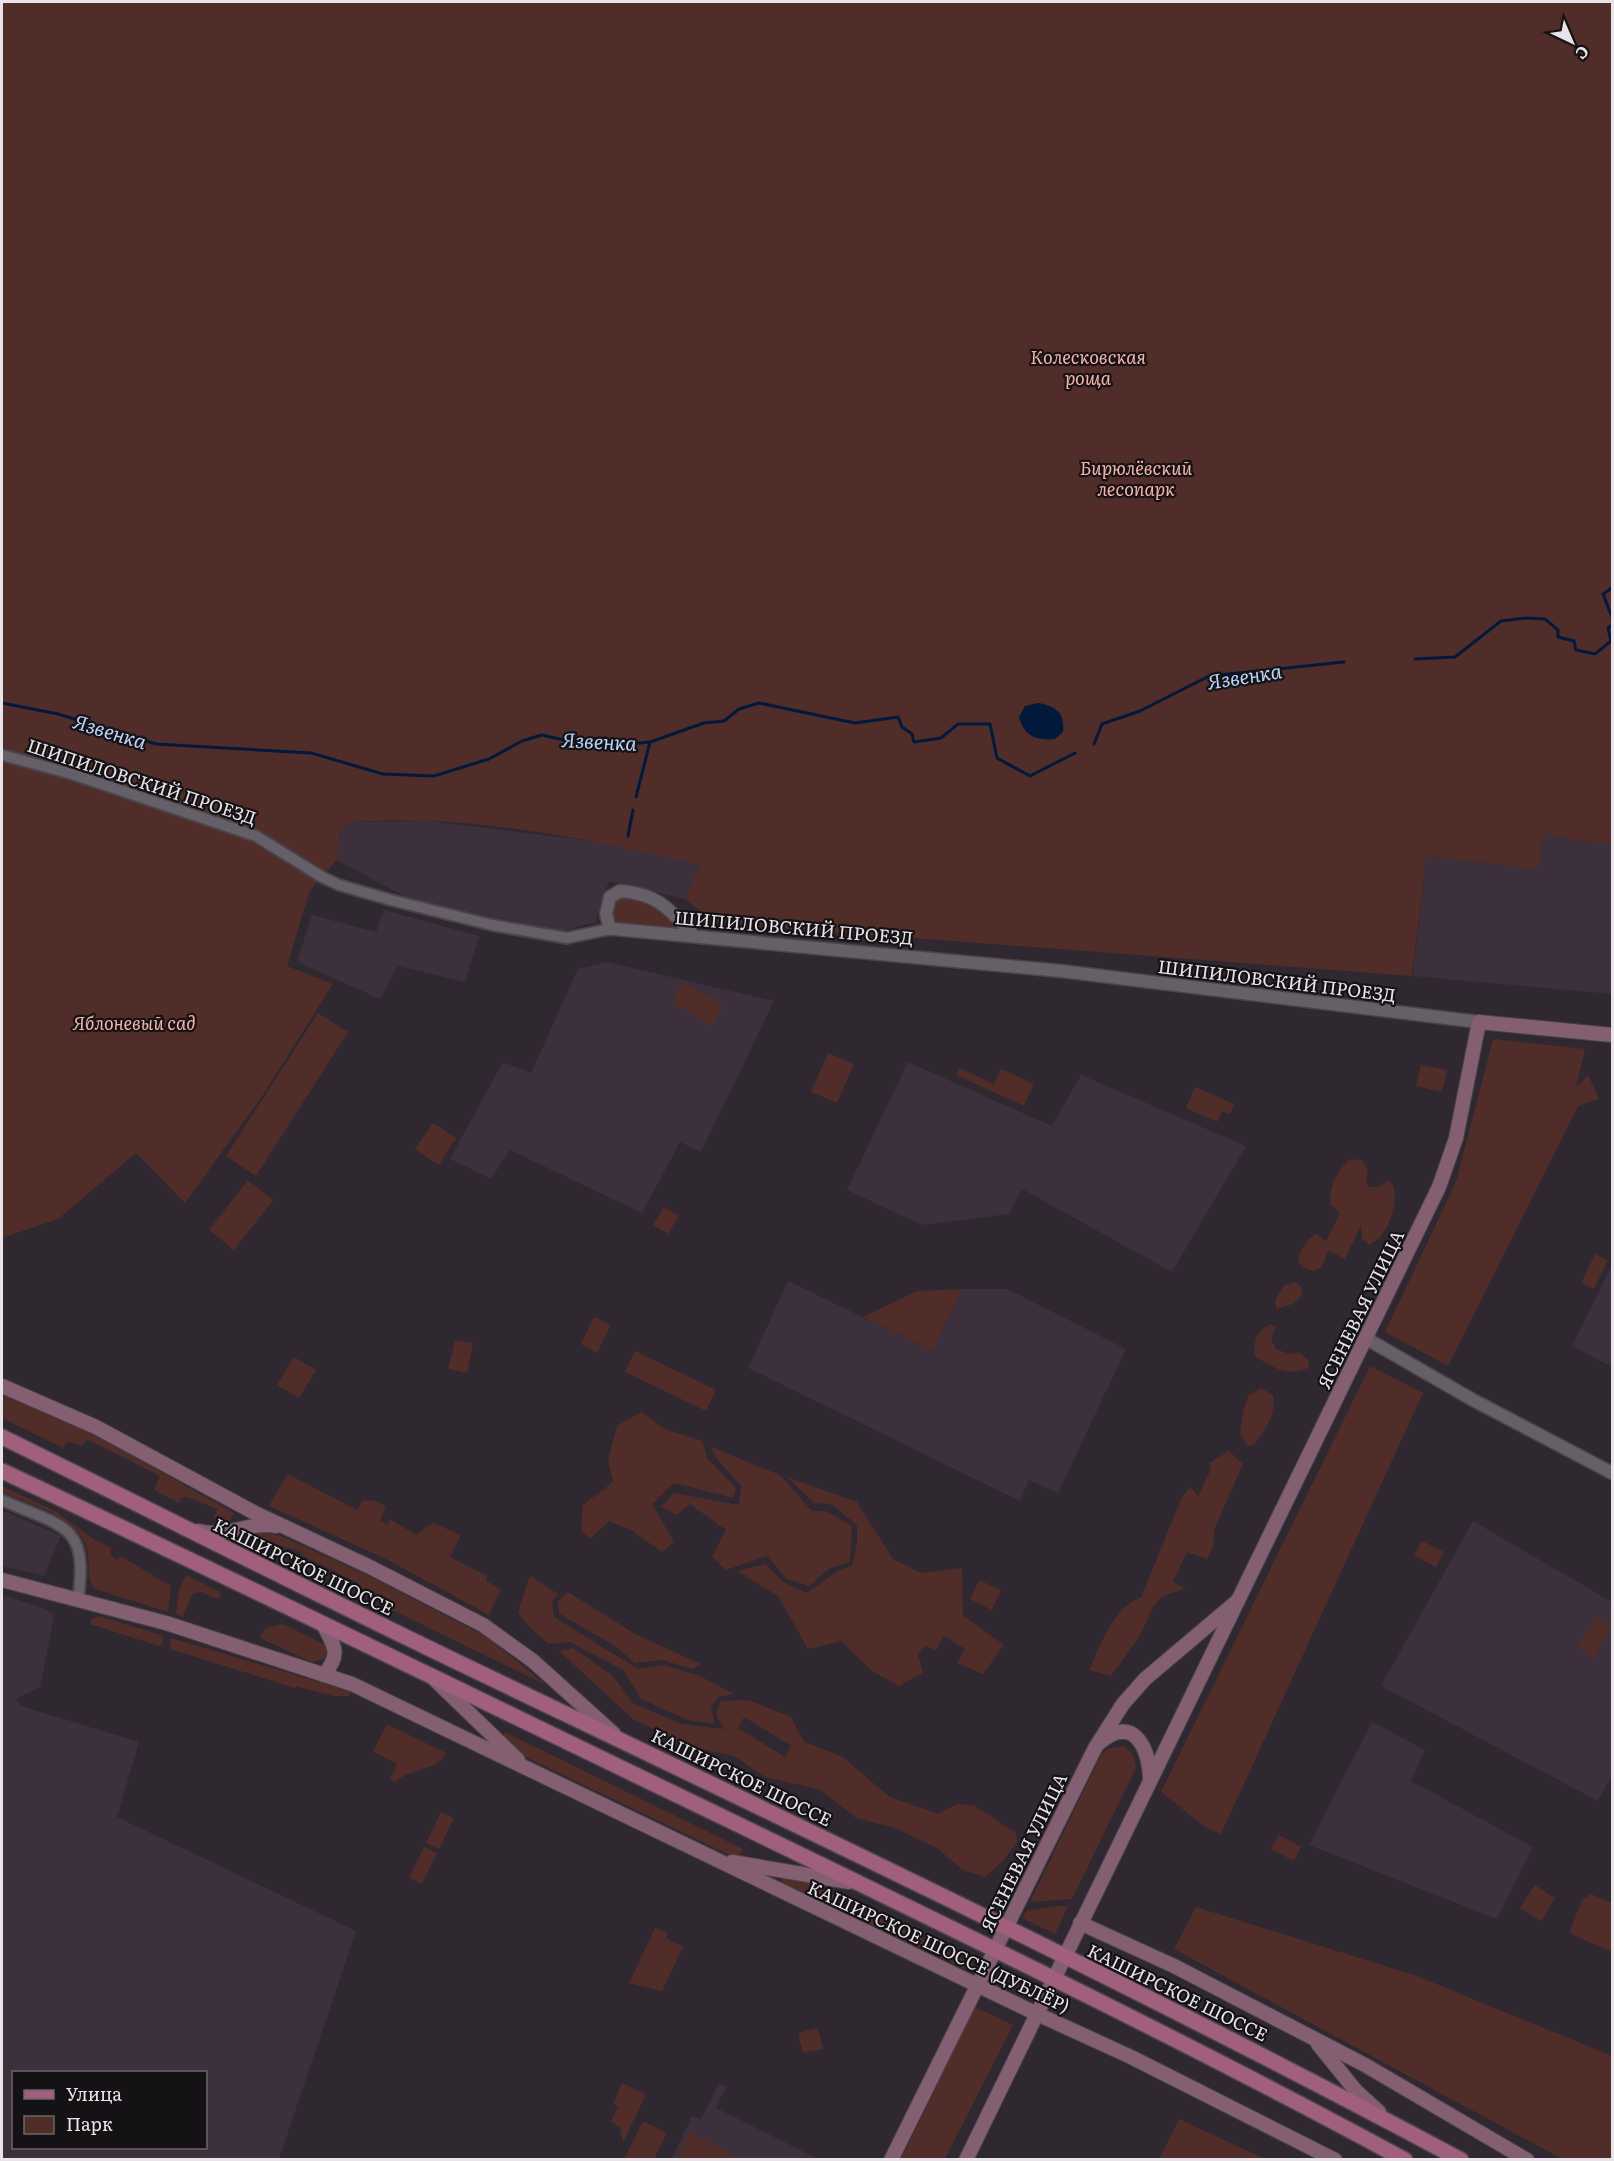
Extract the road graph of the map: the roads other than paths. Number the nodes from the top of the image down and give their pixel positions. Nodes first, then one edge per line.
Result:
1 (2, 755) edge
2 (610, 929) junction
3 (693, 935) junction
4 (1479, 1022) junction
5 (1612, 1035) edge
6 (1367, 1339) junction
7 (2, 1386) edge
8 (2, 1437) edge
9 (2, 1471) edge
10 (1612, 1473) edge
11 (2, 1500) edge
12 (179, 1526) junction
13 (287, 1529) junction
14 (2, 1580) edge
15 (1240, 1599) junction
16 (78, 1600) junction
17 (324, 1626) junction
18 (324, 1675) junction
19 (431, 1676) junction
20 (626, 1742) junction
21 (1095, 1748) junction
22 (526, 1768) junction
23 (1150, 1779) junction
24 (715, 1859) junction
25 (860, 1884) junction
26 (1080, 1923) junction
27 (1005, 1928) junction
28 (995, 1949) junction
29 (1063, 1956) junction
30 (1053, 1978) junction
31 (977, 1985) junction
32 (1035, 2013) junction
33 (1314, 2040) junction
34 (1388, 2121) junction
35 (892, 2159) edge
36 (966, 2160) edge
37 (1335, 2160) edge
38 (1405, 2160) edge
39 (1461, 2160) edge
40 (1527, 2160) edge

1 - 2 street, ШИПИЛОВСКИЙ ПРОЕЗД
2 - 3 street, ШИПИЛОВСКИЙ ПРОЕЗД
2 - 3 street
3 - 4 street, ШИПИЛОВСКИЙ ПРОЕЗД
4 - 5 main road, ШИПИЛОВСКИЙ ПРОЕЗД
4 - 6 main road, ЯСЕНЕВАЯ УЛИЦА
6 - 10 street
6 - 15 main road, ЯСЕНЕВАЯ УЛИЦА
7 - 13 main road
8 - 12 main road, КАШИРСКОЕ ШОССЕ
9 - 17 main road
11 - 16 street
12 - 13 main road
12 - 20 main road, КАШИРСКОЕ ШОССЕ
13 - 20 main road
14 - 16 main road, КАШИРСКОЕ ШОССЕ (ДУБЛЁР)
15 - 21 main road, ЯСЕНЕВАЯ УЛИЦА
15 - 23 main road, ЯСЕНЕВАЯ УЛИЦА
16 - 18 main road, КАШИРСКОЕ ШОССЕ (ДУБЛЁР)
17 - 18 main road
17 - 19 main road
18 - 22 main road, КАШИРСКОЕ ШОССЕ (ДУБЛЁР)
19 - 22 main road
19 - 25 main road
20 - 27 main road, КАШИРСКОЕ ШОССЕ
21 - 23 main road
21 - 27 main road, ЯСЕНЕВАЯ УЛИЦА
22 - 24 main road, КАШИРСКОЕ ШОССЕ (ДУБЛЁР)
23 - 26 main road, ЯСЕНЕВАЯ УЛИЦА
24 - 25 main road
24 - 31 main road, КАШИРСКОЕ ШОССЕ (ДУБЛЁР)
25 - 28 main road
26 - 29 main road, ЯСЕНЕВАЯ УЛИЦА
26 - 33 main road
27 - 28 main road, ЯСЕНЕВАЯ УЛИЦА
27 - 29 main road, КАШИРСКОЕ ШОССЕ
28 - 30 main road
28 - 31 main road, ЯСЕНЕВАЯ УЛИЦА
29 - 30 main road, ЯСЕНЕВАЯ УЛИЦА
29 - 34 main road, КАШИРСКОЕ ШОССЕ
30 - 32 main road, ЯСЕНЕВАЯ УЛИЦА
30 - 38 main road
31 - 32 main road, КАШИРСКОЕ ШОССЕ (ДУБЛЁР)
31 - 35 main road, ЯСЕНЕВАЯ УЛИЦА
32 - 36 main road, ЯСЕНЕВАЯ УЛИЦА
32 - 37 main road, КАШИРСКОЕ ШОССЕ (ДУБЛЁР)
33 - 34 main road
33 - 40 main road
34 - 39 main road, КАШИРСКОЕ ШОССЕ

